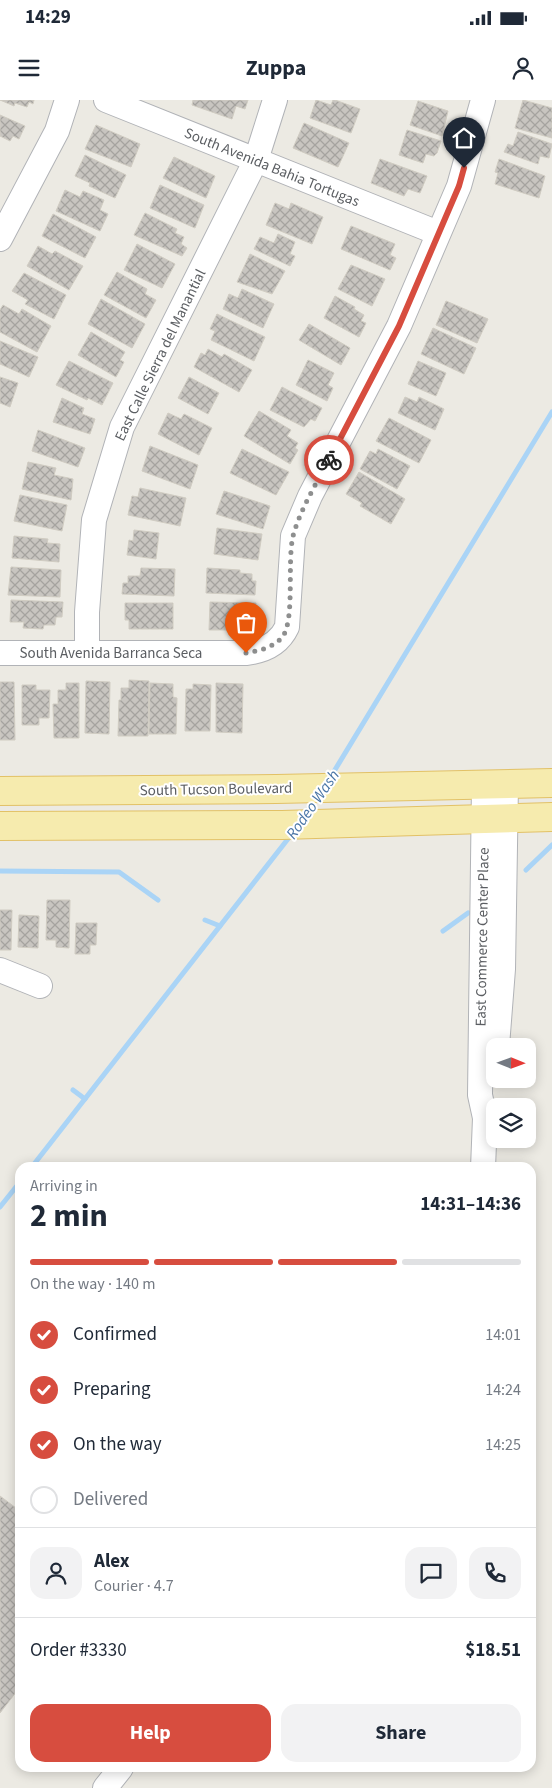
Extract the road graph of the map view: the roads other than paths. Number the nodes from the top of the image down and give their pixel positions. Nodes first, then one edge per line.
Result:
1 (67, 100) edge
2 (106, 100) edge
3 (275, 100) edge
4 (483, 100) edge
5 (256, 160) junction
6 (438, 233) junction
7 (0, 239) edge
8 (87, 652) junction
9 (0, 653) edge
10 (552, 783) edge
11 (495, 785) junction
12 (0, 791) edge
13 (552, 818) edge
14 (495, 819) junction
15 (0, 826) edge
16 (0, 970) edge
17 (40, 986) dead end
18 (498, 1038) edge
19 (494, 1088) edge
20 (485, 1118) junction
21 (483, 1162) edge
22 (118, 1772) edge
23 (105, 1788) edge

1 - 7 street
2 - 5 street, South Avenida Bahia Tortugas
3 - 5 street, East Calle Sierra del Manantial
4 - 6 street
5 - 6 street, South Avenida Bahia Tortugas
5 - 8 street, East Calle Sierra del Manantial
6 - 8 street, South Avenida Barranca Seca
8 - 9 street, South Avenida Barranca Seca
10 - 11 main road, South Tucson Boulevard
11 - 12 main road, South Tucson Boulevard
11 - 14 street, East Commerce Center Place
13 - 14 main road
14 - 15 main road
14 - 18 street, East Commerce Center Place
14 - 20 street, East Commerce Center Place
16 - 17 street
19 - 20 street, East Commerce Center Place
20 - 21 street, East Commerce Center Place
22 - 23 street

